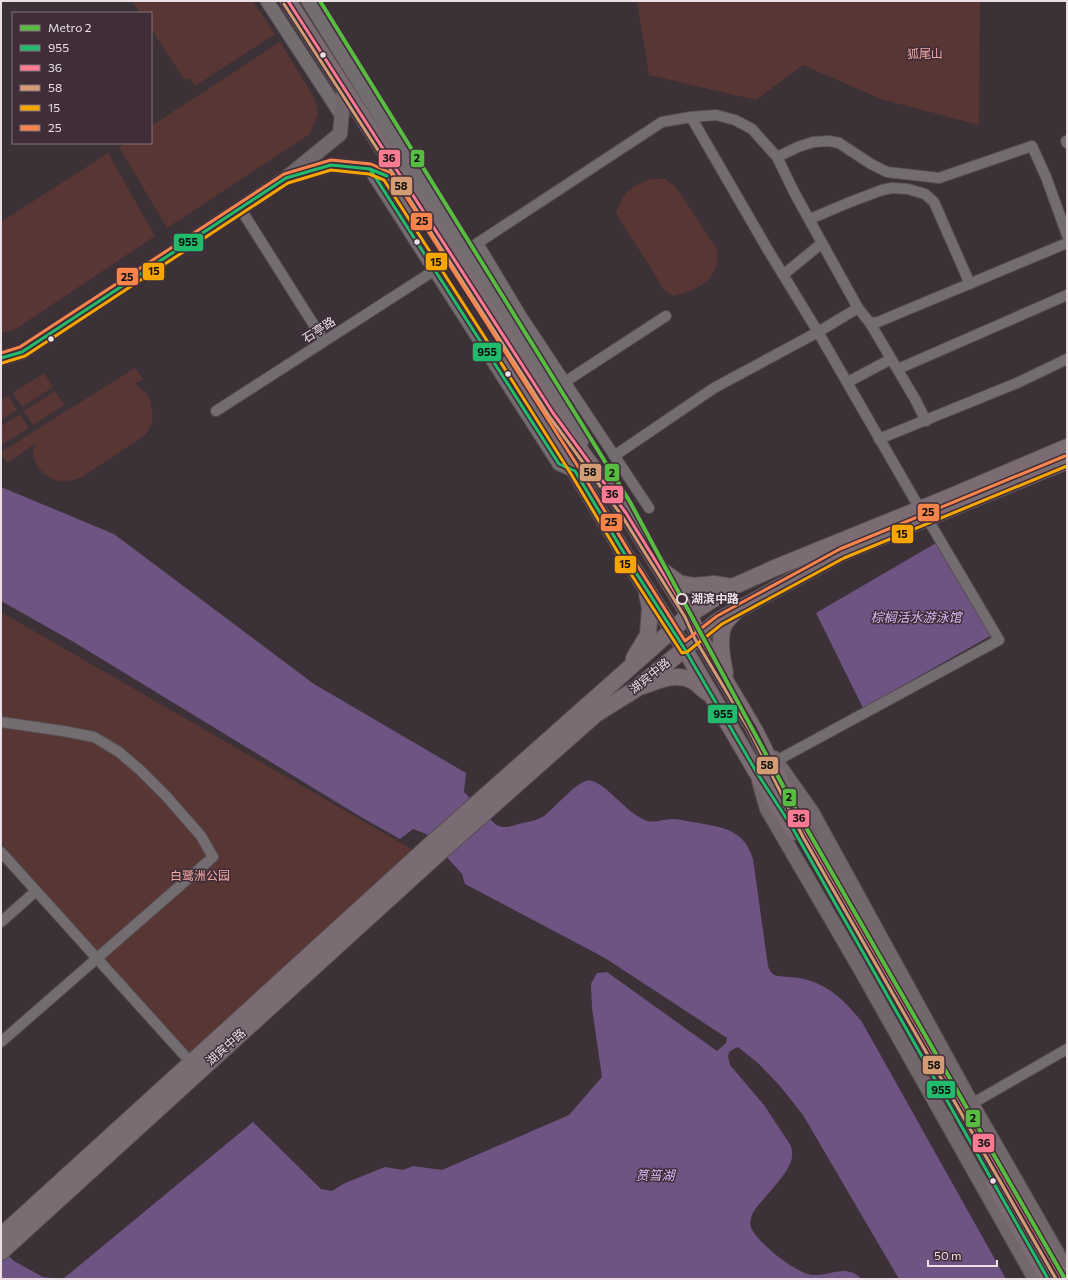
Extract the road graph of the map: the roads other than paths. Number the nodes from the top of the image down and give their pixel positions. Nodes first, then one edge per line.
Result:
1 (267, 1) edge
2 (288, 1) edge
3 (308, 1) edge
4 (344, 88) junction
5 (342, 116) junction
6 (691, 117) junction
7 (777, 157) junction
8 (370, 169) junction
9 (387, 176) joint
10 (286, 178) junction
11 (240, 208) junction
12 (810, 220) junction
13 (1067, 235) edge
14 (478, 243) junction
15 (822, 243) junction
16 (1067, 243) edge
17 (464, 252) junction
18 (435, 270) junction
19 (783, 275) junction
20 (970, 284) junction
21 (1067, 295) edge
22 (858, 308) junction
23 (666, 316) dead end
24 (870, 323) junction
25 (818, 332) junction
26 (324, 341) junction
27 (1, 358) edge
28 (891, 359) junction
29 (1067, 359) edge
30 (898, 369) junction
31 (566, 382) junction
32 (848, 382) junction
33 (551, 391) junction
34 (216, 411) dead end
35 (926, 421) junction
36 (879, 439) junction
37 (1067, 447) edge
38 (614, 456) junction
39 (1067, 461) edge
40 (575, 471) junction
41 (649, 508) dead end
42 (626, 513) junction
43 (923, 513) junction
44 (661, 569) junction
45 (645, 587) junction
46 (732, 587) junction
47 (737, 610) junction
48 (689, 615) junction
49 (673, 631) junction
50 (699, 636) junction
51 (684, 648) junction
52 (622, 674) junction
53 (727, 684) junction
54 (636, 689) junction
55 (714, 698) junction
56 (1, 722) edge
57 (754, 729) junction
58 (776, 761) junction
59 (757, 773) junction
60 (486, 803) junction
61 (1, 852) edge
62 (36, 891) junction
63 (1, 922) edge
64 (96, 958) junction
65 (1, 1042) edge
66 (1067, 1049) edge
67 (196, 1067) junction
68 (963, 1109) junction
69 (7, 1236) edge
70 (1, 1252) edge
71 (1067, 1270) edge
72 (1035, 1279) edge
73 (1048, 1279) edge
74 (1062, 1279) edge

1 - 5 street
2 - 4 main road
3 - 17 street
4 - 5 main road
4 - 42 main road
5 - 10 main road
6 - 7 street
6 - 14 street
6 - 19 street
7 - 12 street
7 - 13 street
8 - 9 main road
8 - 10 main road
8 - 18 street
9 - 40 main road
10 - 11 main road
11 - 26 street
11 - 27 main road
12 - 15 street
12 - 20 street
14 - 17 street
14 - 31 street
15 - 19 street
15 - 22 street
16 - 20 street
17 - 33 street
18 - 26 street, 石亭路
18 - 40 street
19 - 25 street
20 - 24 street
21 - 30 street
22 - 24 street
22 - 25 street
23 - 31 street
24 - 28 street
25 - 32 street
25 - 38 street
26 - 34 street, 石亭路
28 - 30 street
28 - 32 street
29 - 35 street
30 - 35 street
31 - 33 street
31 - 38 street
32 - 36 street
33 - 42 street
35 - 36 street
36 - 43 street
37 - 43 main road
38 - 41 street
39 - 43 main road, 湖宾中路
40 - 45 main road
42 - 44 main road
43 - 46 main road
43 - 47 main road, 湖宾中路
43 - 58 street
44 - 46 main road
44 - 48 main road
45 - 49 main road
45 - 52 main road
46 - 48 main road
47 - 50 main road, 湖宾中路
47 - 53 main road
48 - 49 main road
48 - 50 main road
49 - 51 main road
49 - 52 main road
50 - 51 main road, 湖宾中路
50 - 53 main road
51 - 54 main road, 湖宾中路
51 - 55 main road
52 - 60 main road
53 - 57 main road
54 - 55 main road
54 - 60 main road, 湖宾中路
55 - 59 main road
56 - 64 street
57 - 58 main road
57 - 68 main road
58 - 68 main road
59 - 68 main road
59 - 72 main road
60 - 67 main road, 湖宾中路
61 - 62 street
62 - 63 street
62 - 64 street
64 - 65 street
64 - 67 street
66 - 68 street
67 - 69 main road, 湖宾中路
68 - 71 main road
68 - 73 main road
68 - 74 main road
69 - 70 main road, 湖宾中路

